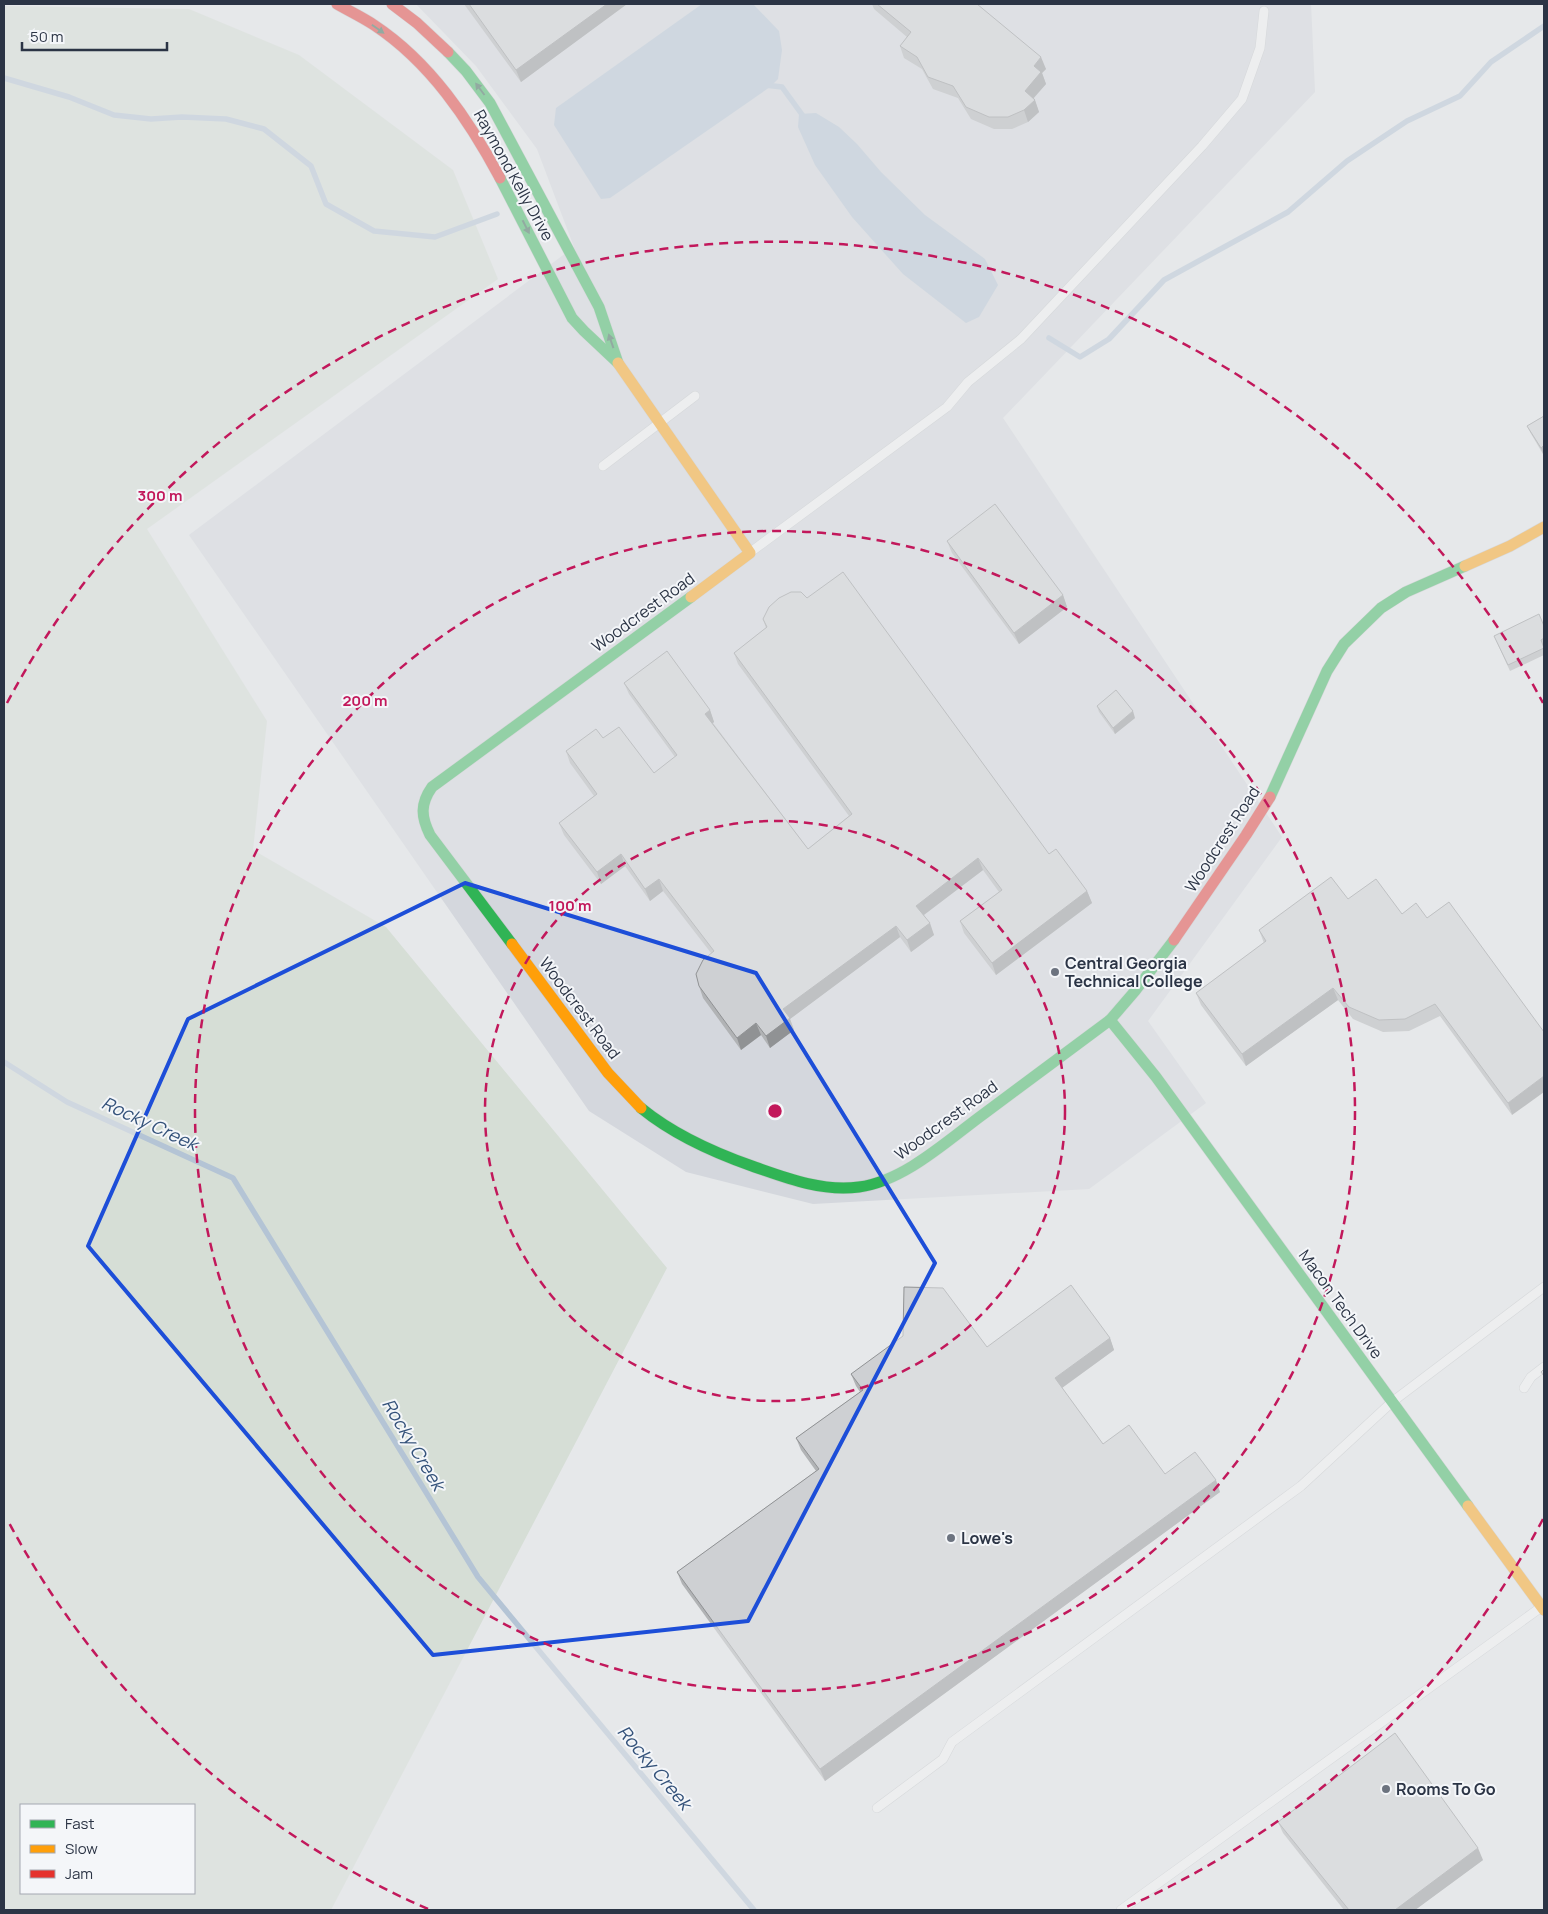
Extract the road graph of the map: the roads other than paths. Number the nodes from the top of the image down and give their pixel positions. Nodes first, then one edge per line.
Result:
1 (337, 4) edge
2 (392, 4) edge
3 (352, 7) edge
4 (1264, 11) dead end
5 (618, 362) junction
6 (695, 396) dead end
7 (660, 423) junction
8 (603, 466) dead end
9 (1544, 527) edge
10 (750, 553) junction
11 (1110, 1020) junction
12 (1544, 1287) edge
13 (1544, 1367) edge
14 (1524, 1388) dead end
15 (1392, 1402) junction
16 (1543, 1607) edge
17 (878, 1808) dead end
18 (1121, 1910) edge

1 - 3 street, Raymond Kelly Drive
5 -> 2 street, Raymond Kelly Drive
3 -> 5 street, Raymond Kelly Drive
4 - 10 lane
5 - 7 street, Raymond Kelly Drive
6 - 7 lane
7 - 8 lane
7 - 10 street, Raymond Kelly Drive
9 - 11 street, Woodcrest Road
10 - 11 street, Woodcrest Road
11 - 15 street, Macon Tech Drive
12 - 15 lane
13 - 14 lane
15 - 16 street, Macon Tech Drive
15 - 17 lane
16 - 18 lane

